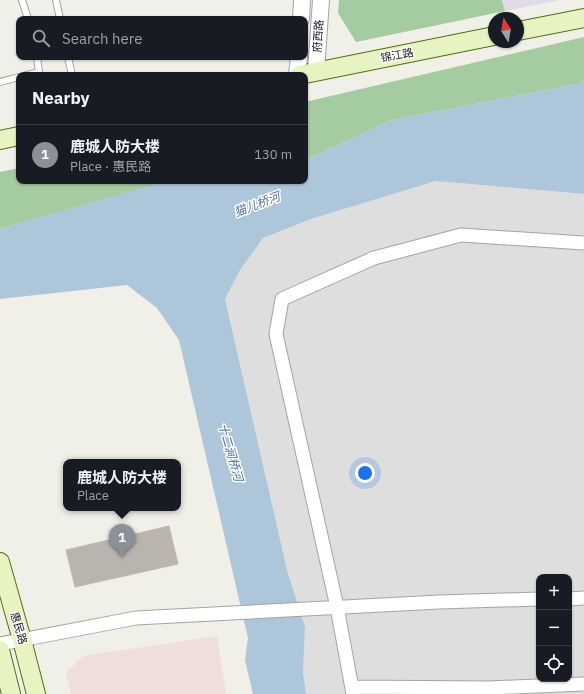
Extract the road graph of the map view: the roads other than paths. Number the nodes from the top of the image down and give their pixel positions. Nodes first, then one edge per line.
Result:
1 (22, 0) edge
2 (56, 0) edge
3 (302, 0) edge
4 (321, 0) edge
5 (27, 16) edge
6 (59, 16) edge
7 (301, 16) edge
8 (584, 18) edge
9 (524, 30) edge
10 (488, 37) edge
11 (308, 57) edge
12 (37, 60) edge
13 (69, 60) edge
14 (300, 60) edge
15 (307, 60) edge
16 (39, 72) edge
17 (71, 72) edge
18 (303, 72) edge
19 (304, 72) edge
20 (308, 73) edge
21 (16, 78) edge
22 (0, 82) edge
23 (16, 137) edge
24 (0, 140) edge
25 (584, 244) edge
26 (0, 562) edge
27 (584, 598) edge
28 (536, 599) edge
29 (572, 599) edge
30 (337, 607) junction
31 (22, 640) junction
32 (0, 644) edge
33 (0, 650) edge
34 (584, 684) edge
35 (352, 691) edge
36 (486, 691) edge
37 (11, 694) edge
38 (36, 694) edge

1 - 5 lane
2 - 6 lane
3 - 7 street, 府西路
4 - 11 street, 府西路
8 - 9 main road
10 - 20 main road, 锦江路
12 - 16 lane
13 - 17 lane
14 - 18 street, 府西路
15 - 19 street, 府西路
21 - 22 lane
23 - 24 main road
25 - 30 street
26 - 31 main road, 惠民路
27 - 29 street
28 - 30 street
30 - 31 street
30 - 35 street
31 - 32 street
31 - 38 main road, 惠民路
33 - 37 main road
34 - 36 street
35 - 36 street

